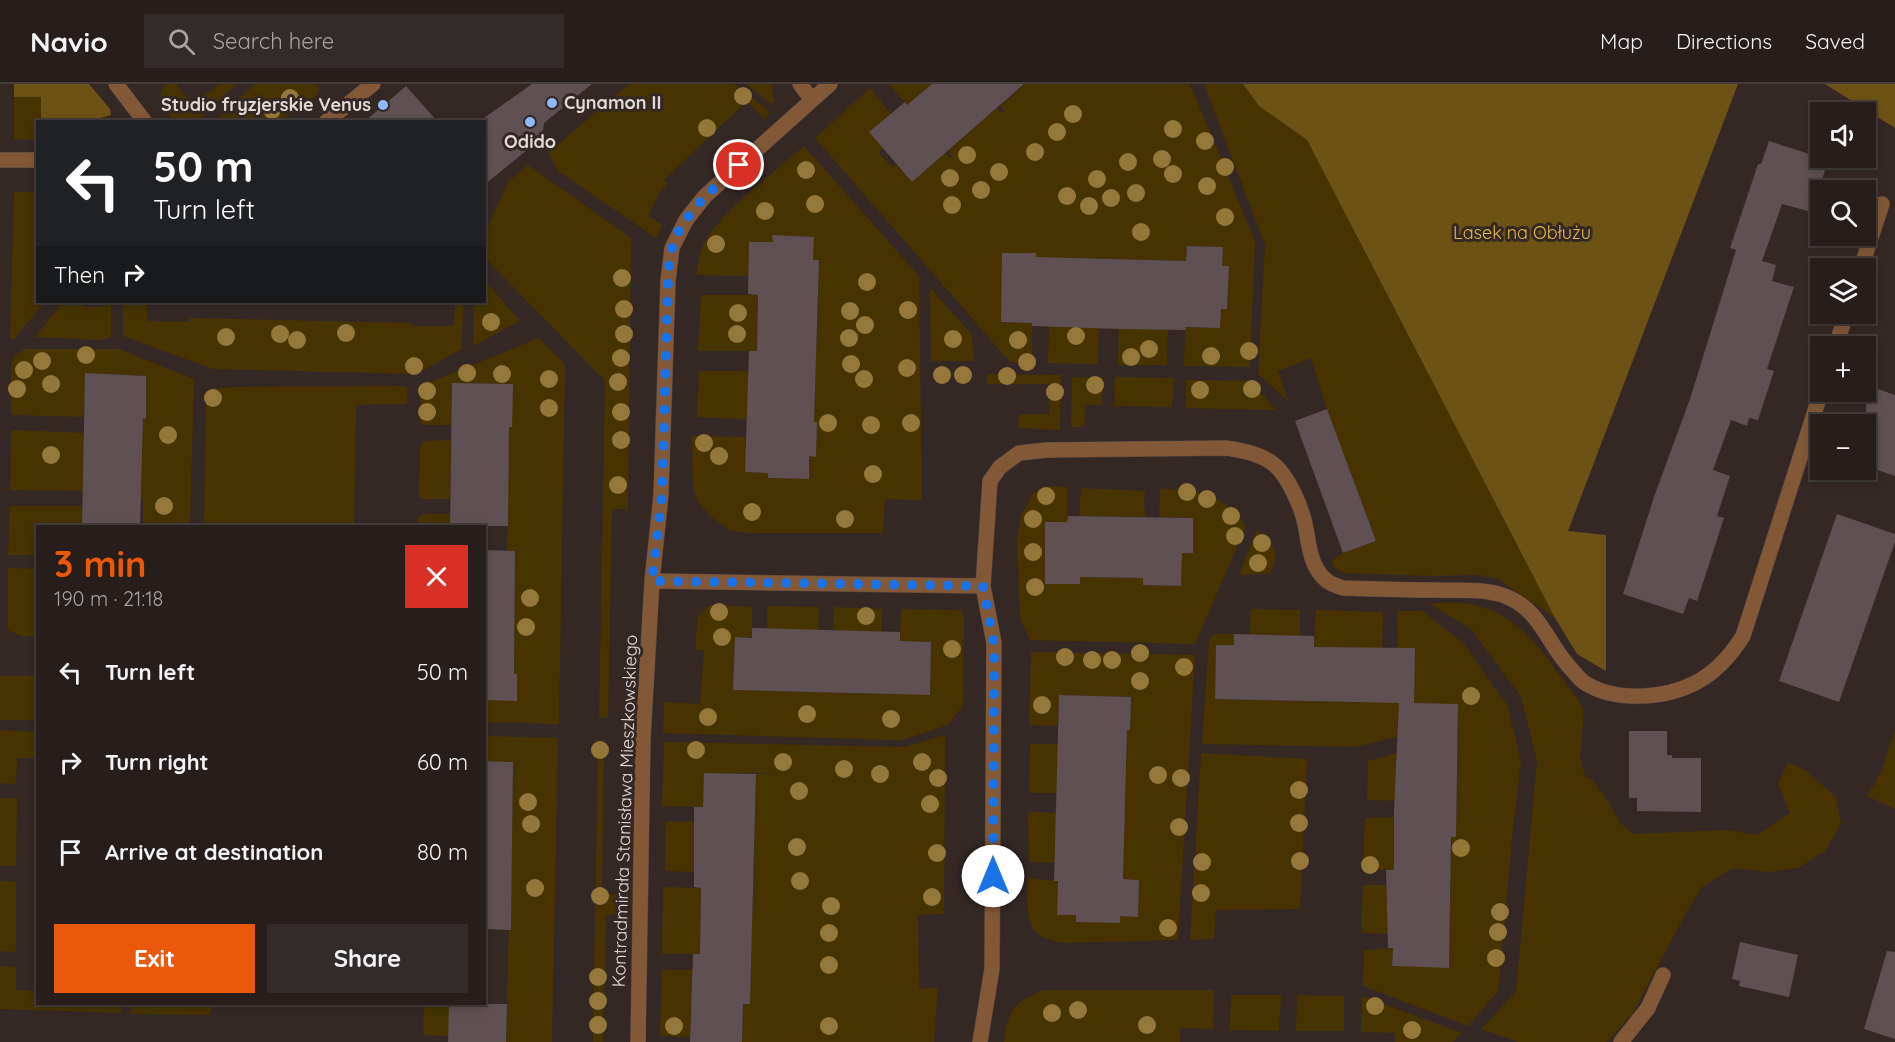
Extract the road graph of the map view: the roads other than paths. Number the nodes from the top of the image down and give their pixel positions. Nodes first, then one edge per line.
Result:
1 (116, 84) edge
2 (373, 84) edge
3 (800, 84) edge
4 (830, 84) edge
5 (812, 100) junction
6 (143, 120) edge
7 (328, 120) edge
8 (0, 160) edge
9 (36, 160) edge
10 (1881, 204) dead end
11 (1864, 258) edge
12 (1818, 402) edge
13 (652, 581) junction
14 (983, 586) junction
15 (1663, 975) dead end
16 (638, 1042) edge
17 (980, 1042) edge
18 (1621, 1042) edge

1 - 6 street
2 - 7 street
3 - 5 street
4 - 5 street, Kontradmirała Stanisława Mieszkowskiego
5 - 13 street, Kontradmirała Stanisława Mieszkowskiego
8 - 9 street
10 - 11 street
12 - 14 street
13 - 14 street
13 - 16 street, Kontradmirała Stanisława Mieszkowskiego
14 - 17 street
15 - 18 street

